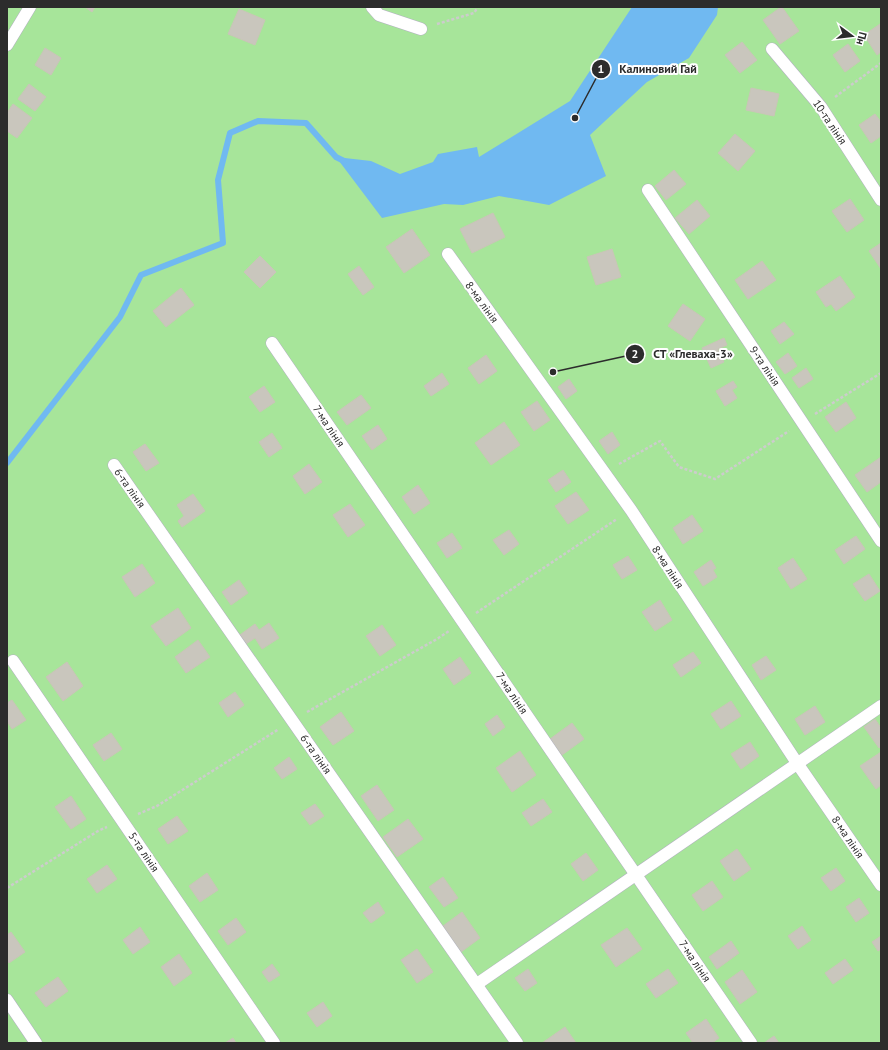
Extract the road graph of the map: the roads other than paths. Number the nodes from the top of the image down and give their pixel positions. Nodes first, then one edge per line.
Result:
1 (30, 7) edge
2 (372, 7) edge
3 (421, 29) road end
4 (7, 45) edge
5 (772, 49) dead end
6 (648, 190) dead end
7 (881, 200) edge
8 (448, 254) dead end
9 (272, 344) dead end
10 (114, 465) dead end
11 (881, 541) edge
12 (13, 661) dead end
13 (881, 706) edge
14 (797, 763) junction
15 (636, 874) junction
16 (881, 886) edge
17 (477, 984) junction
18 (7, 1000) edge
19 (36, 1043) edge
20 (274, 1043) edge
21 (517, 1043) edge
22 (751, 1043) edge

1 - 4 lane
2 - 3 lane
5 - 7 lane, 10-та лінія
6 - 11 lane, 9-та лінія
8 - 14 lane, 8-ма лінія
9 - 15 lane, 7-ма лінія
10 - 17 lane, 6-та лінія
12 - 20 lane, 5-та лінія
13 - 14 lane
14 - 15 lane
14 - 16 lane, 8-ма лінія
15 - 17 lane
15 - 22 lane, 7-ма лінія
17 - 21 lane, 6-та лінія
18 - 19 lane

